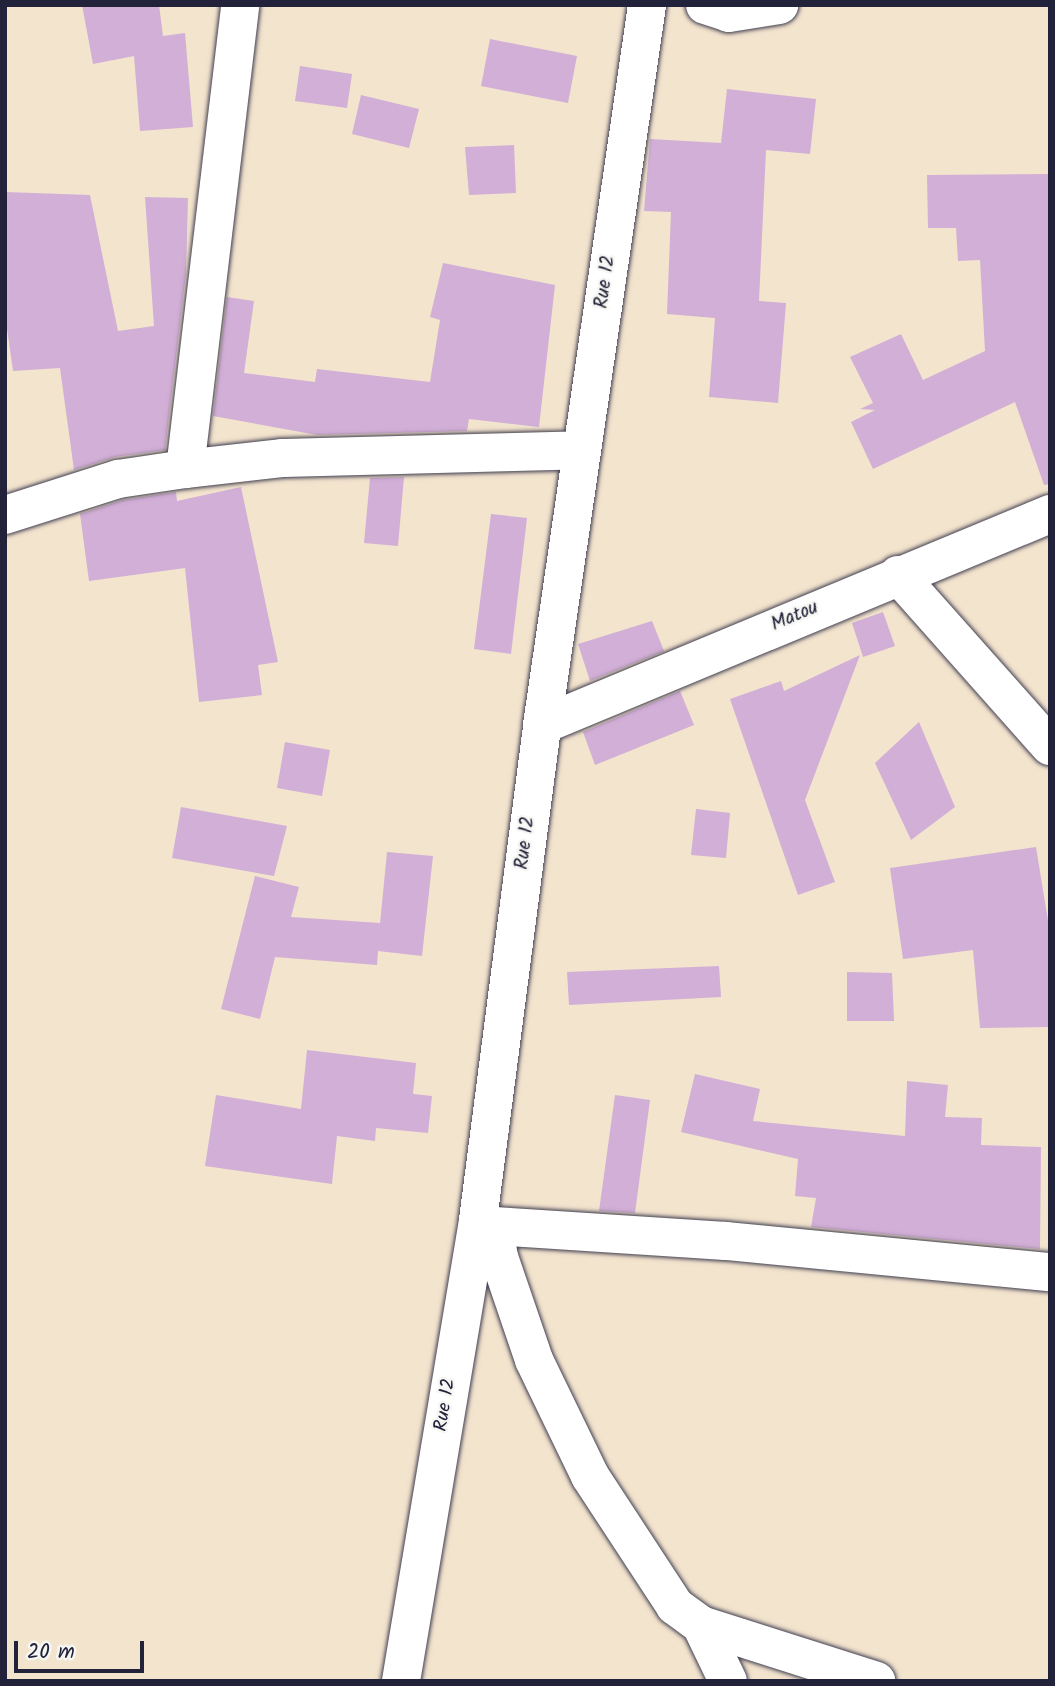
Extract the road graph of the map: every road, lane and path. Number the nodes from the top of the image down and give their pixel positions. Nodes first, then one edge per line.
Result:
1 (240, 5) edge
2 (647, 5) edge
3 (705, 5) edge
4 (779, 5) edge
5 (582, 450) junction
6 (185, 469) junction
7 (1050, 514) edge
8 (5, 515) edge
9 (898, 575) junction
10 (542, 725) junction
11 (1050, 746) edge
12 (486, 1223) junction
13 (1050, 1272) edge
14 (701, 1625) junction
15 (401, 1681) edge
16 (728, 1681) edge
17 (876, 1681) edge

1 - 6 street
2 - 5 street, Rue 12
3 - 4 street
5 - 6 street
5 - 10 street, Rue 12
6 - 8 street
7 - 9 street, Matou
9 - 10 street, Matou
9 - 11 street
10 - 12 street, Rue 12
12 - 13 street
12 - 14 street
12 - 15 street, Rue 12
14 - 16 street
14 - 17 street

